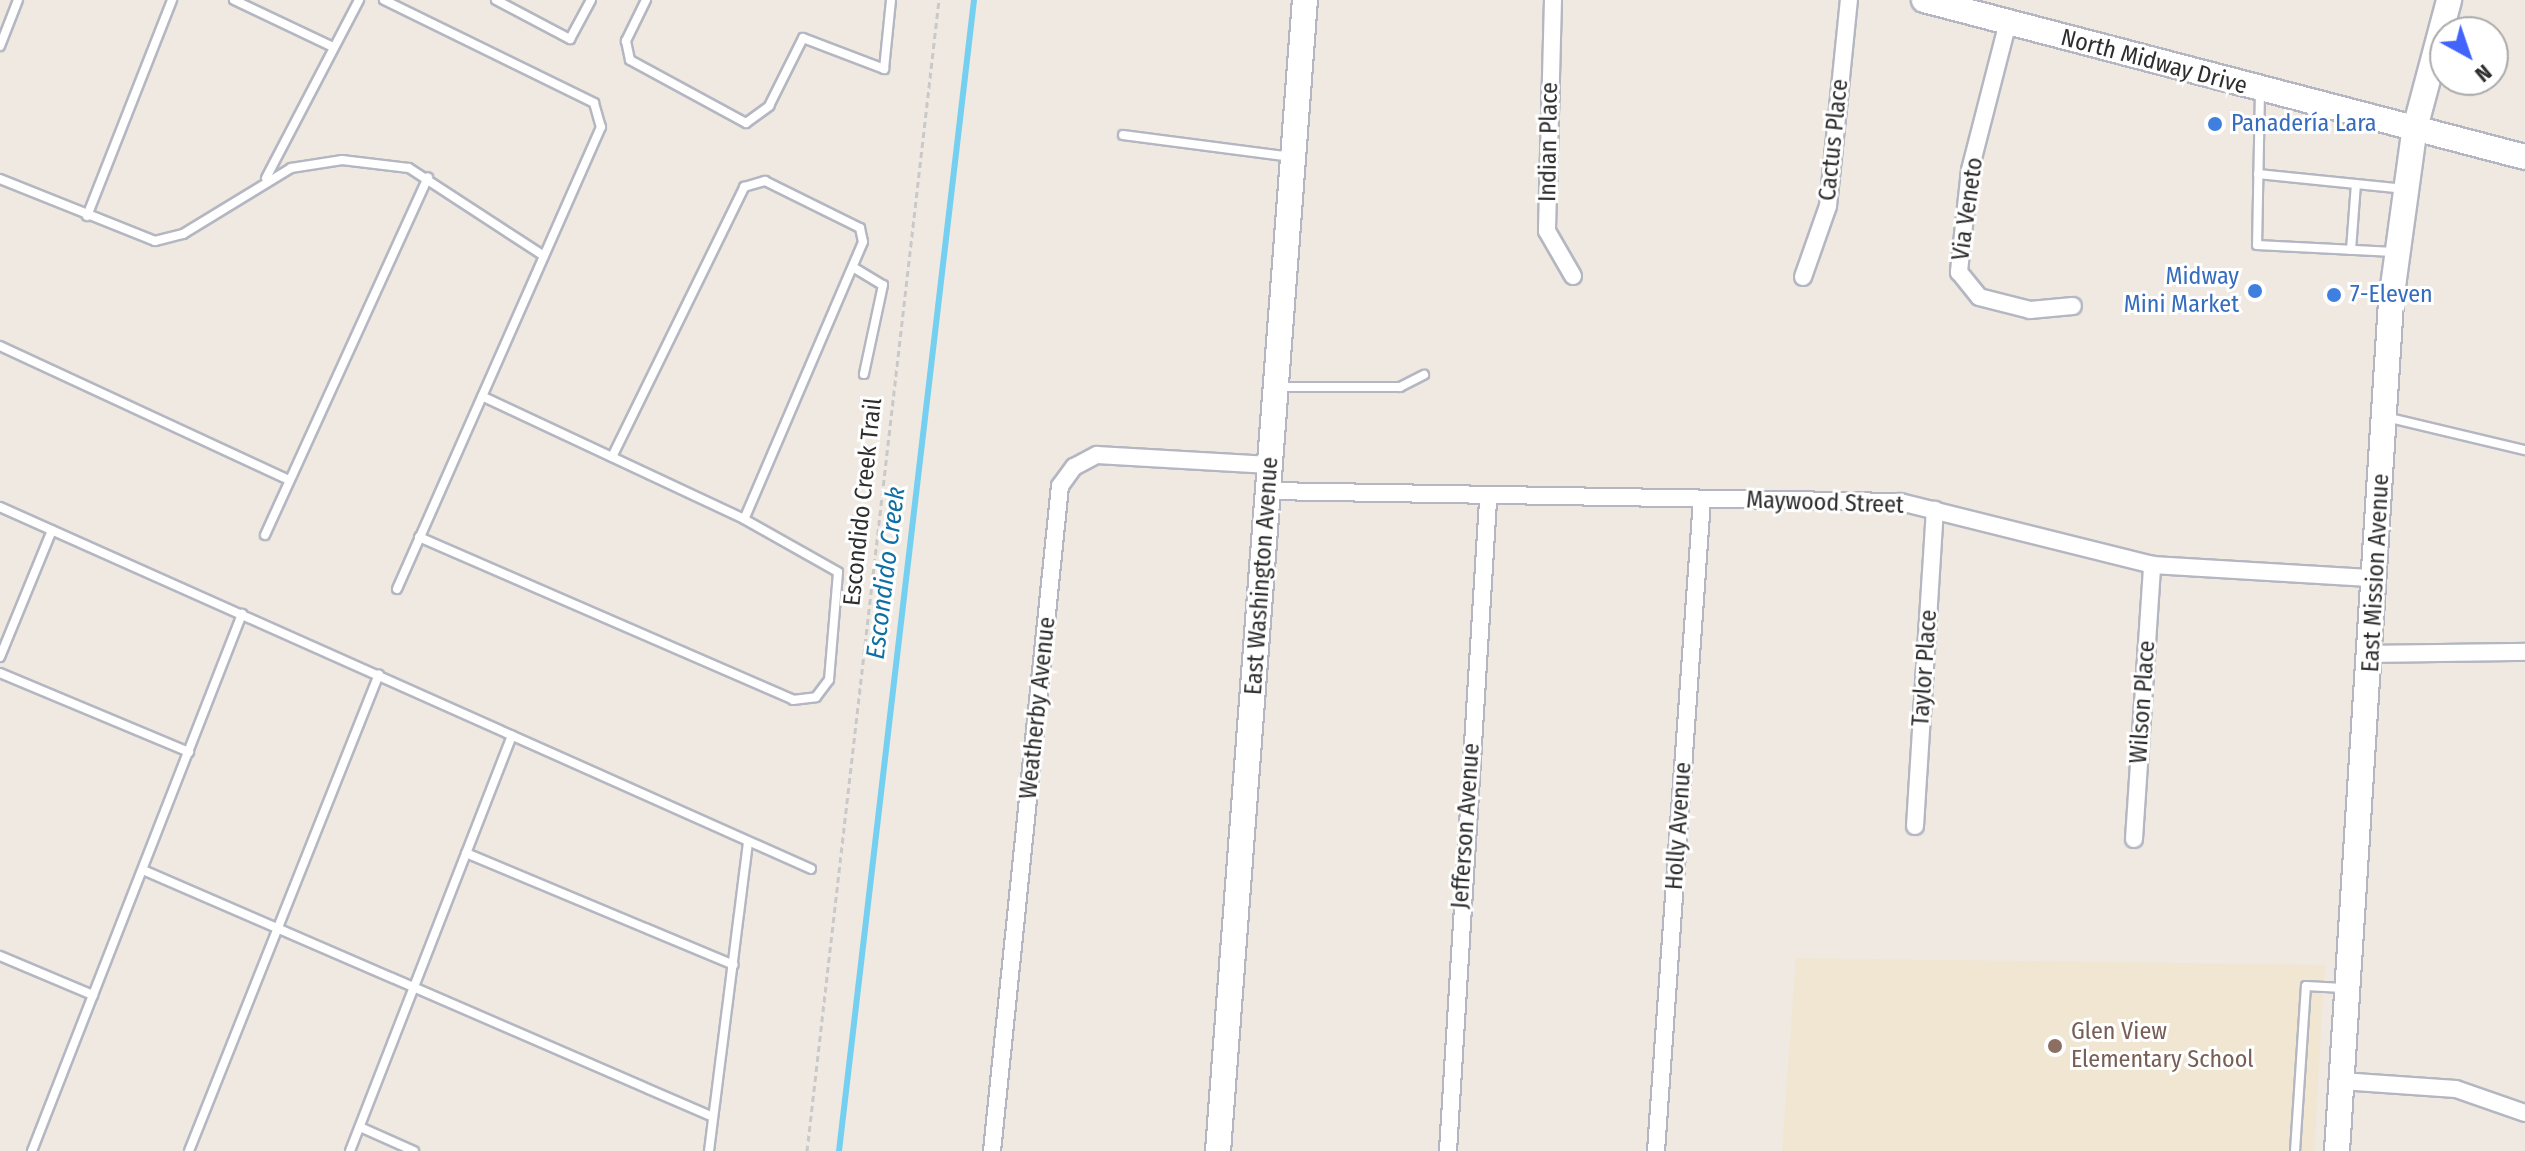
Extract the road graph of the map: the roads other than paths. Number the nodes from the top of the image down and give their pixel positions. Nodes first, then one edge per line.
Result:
1 (18, 0) edge
2 (172, 0) edge
3 (234, 0) edge
4 (359, 0) edge
5 (384, 0) edge
6 (496, 0) edge
7 (591, 0) edge
8 (646, 0) edge
9 (891, 0) edge
10 (1305, 0) edge
11 (1553, 0) edge
12 (1849, 0) edge
13 (1924, 0) edge
14 (2449, 0) edge
15 (2008, 22) junction
16 (0, 46) edge
17 (331, 46) junction
18 (2260, 90) junction
19 (2414, 132) junction
20 (1123, 135) dead end
21 (1293, 157) junction
22 (2525, 157) edge
23 (2258, 174) junction
24 (428, 177) junction
25 (266, 178) junction
26 (0, 179) edge
27 (2356, 184) junction
28 (2406, 189) junction
29 (87, 216) junction
30 (2351, 250) junction
31 (2397, 252) junction
32 (544, 256) junction
33 (856, 269) junction
34 (1573, 276) dead end
35 (1803, 277) dead end
36 (2073, 306) dead end
37 (0, 346) edge
38 (864, 374) dead end
39 (1424, 375) dead end
40 (1276, 387) junction
41 (482, 396) junction
42 (2383, 416) junction
43 (2525, 450) edge
44 (612, 457) junction
45 (1270, 465) junction
46 (289, 480) junction
47 (1268, 491) junction
48 (1488, 500) junction
49 (1702, 500) junction
50 (0, 507) edge
51 (1935, 510) junction
52 (744, 519) junction
53 (52, 530) junction
54 (265, 535) dead end
55 (419, 537) junction
56 (2152, 565) junction
57 (2374, 578) junction
58 (397, 589) dead end
59 (242, 614) junction
60 (2525, 652) edge
61 (2373, 654) junction
62 (0, 657) edge
63 (0, 673) edge
64 (379, 674) junction
65 (512, 735) junction
66 (189, 752) junction
67 (1915, 826) dead end
68 (2134, 839) dead end
69 (748, 842) junction
70 (466, 853) junction
71 (811, 869) dead end
72 (143, 870) junction
73 (275, 930) junction
74 (0, 956) edge
75 (734, 965) junction
76 (413, 987) junction
77 (2348, 988) junction
78 (93, 995) junction
79 (2341, 1081) junction
80 (2525, 1113) edge
81 (713, 1117) junction
82 (360, 1127) junction
83 (32, 1151) edge
84 (189, 1151) edge
85 (350, 1151) edge
86 (414, 1151) edge
87 (709, 1151) edge
88 (992, 1151) edge
89 (1218, 1151) edge
90 (1448, 1151) edge
91 (1656, 1151) edge
92 (2295, 1151) edge
93 (2337, 1151) edge

1 - 16 lane
2 - 29 lane
3 - 17 lane
4 - 17 lane
5 - 32 lane
6 - 7 lane
8 - 9 lane
10 - 21 main road, East Washington Avenue
11 - 34 street, Indian Place
12 - 35 street, Cactus Place
13 - 15 main road, North Midway Drive
14 - 19 main road, East Mission Avenue
15 - 18 main road, North Midway Drive
15 - 36 street, Via Veneto
17 - 25 lane
18 - 19 main road, North Midway Drive
18 - 23 lane
19 - 22 main road, North Midway Drive
19 - 28 main road, East Mission Avenue
20 - 21 lane
21 - 40 main road, East Washington Avenue
23 - 27 lane
23 - 30 lane
24 - 25 lane
24 - 32 lane
24 - 46 lane
25 - 29 lane
26 - 29 lane
27 - 28 lane
27 - 30 lane
28 - 31 main road, East Mission Avenue
30 - 31 lane
31 - 42 main road, East Mission Avenue
32 - 41 lane
33 - 38 lane
33 - 44 lane
33 - 52 lane
37 - 46 lane
39 - 40 lane
40 - 45 main road, East Washington Avenue
41 - 44 lane
41 - 55 lane
42 - 43 lane
42 - 57 main road, East Mission Avenue
44 - 52 lane
45 - 47 main road, East Washington Avenue
45 - 88 street, Weatherby Avenue
46 - 54 lane
47 - 48 street, Maywood Street
47 - 89 main road, East Washington Avenue
48 - 49 street, Maywood Street
48 - 90 street, Jefferson Avenue
49 - 51 street, Maywood Street
49 - 91 street, Holly Avenue
50 - 53 lane
51 - 56 street, Maywood Street
51 - 67 street, Taylor Place
52 - 55 lane
53 - 59 lane
53 - 62 lane
55 - 58 lane
56 - 57 street, Maywood Street
56 - 68 street, Wilson Place
57 - 61 main road, East Mission Avenue
59 - 64 lane
59 - 66 lane
60 - 61 street
61 - 77 main road, East Mission Avenue
63 - 66 lane
64 - 65 lane
64 - 73 lane
65 - 69 lane
65 - 70 lane
66 - 72 lane
69 - 71 lane
69 - 75 lane
70 - 75 lane
70 - 76 lane
72 - 73 lane
72 - 78 lane
73 - 76 lane
73 - 84 lane
74 - 78 lane
75 - 81 lane
76 - 81 lane
76 - 82 lane
77 - 79 main road, East Mission Avenue
77 - 92 lane
78 - 83 lane
79 - 80 street
79 - 93 main road, East Mission Avenue
81 - 87 lane
82 - 85 lane
82 - 86 lane

